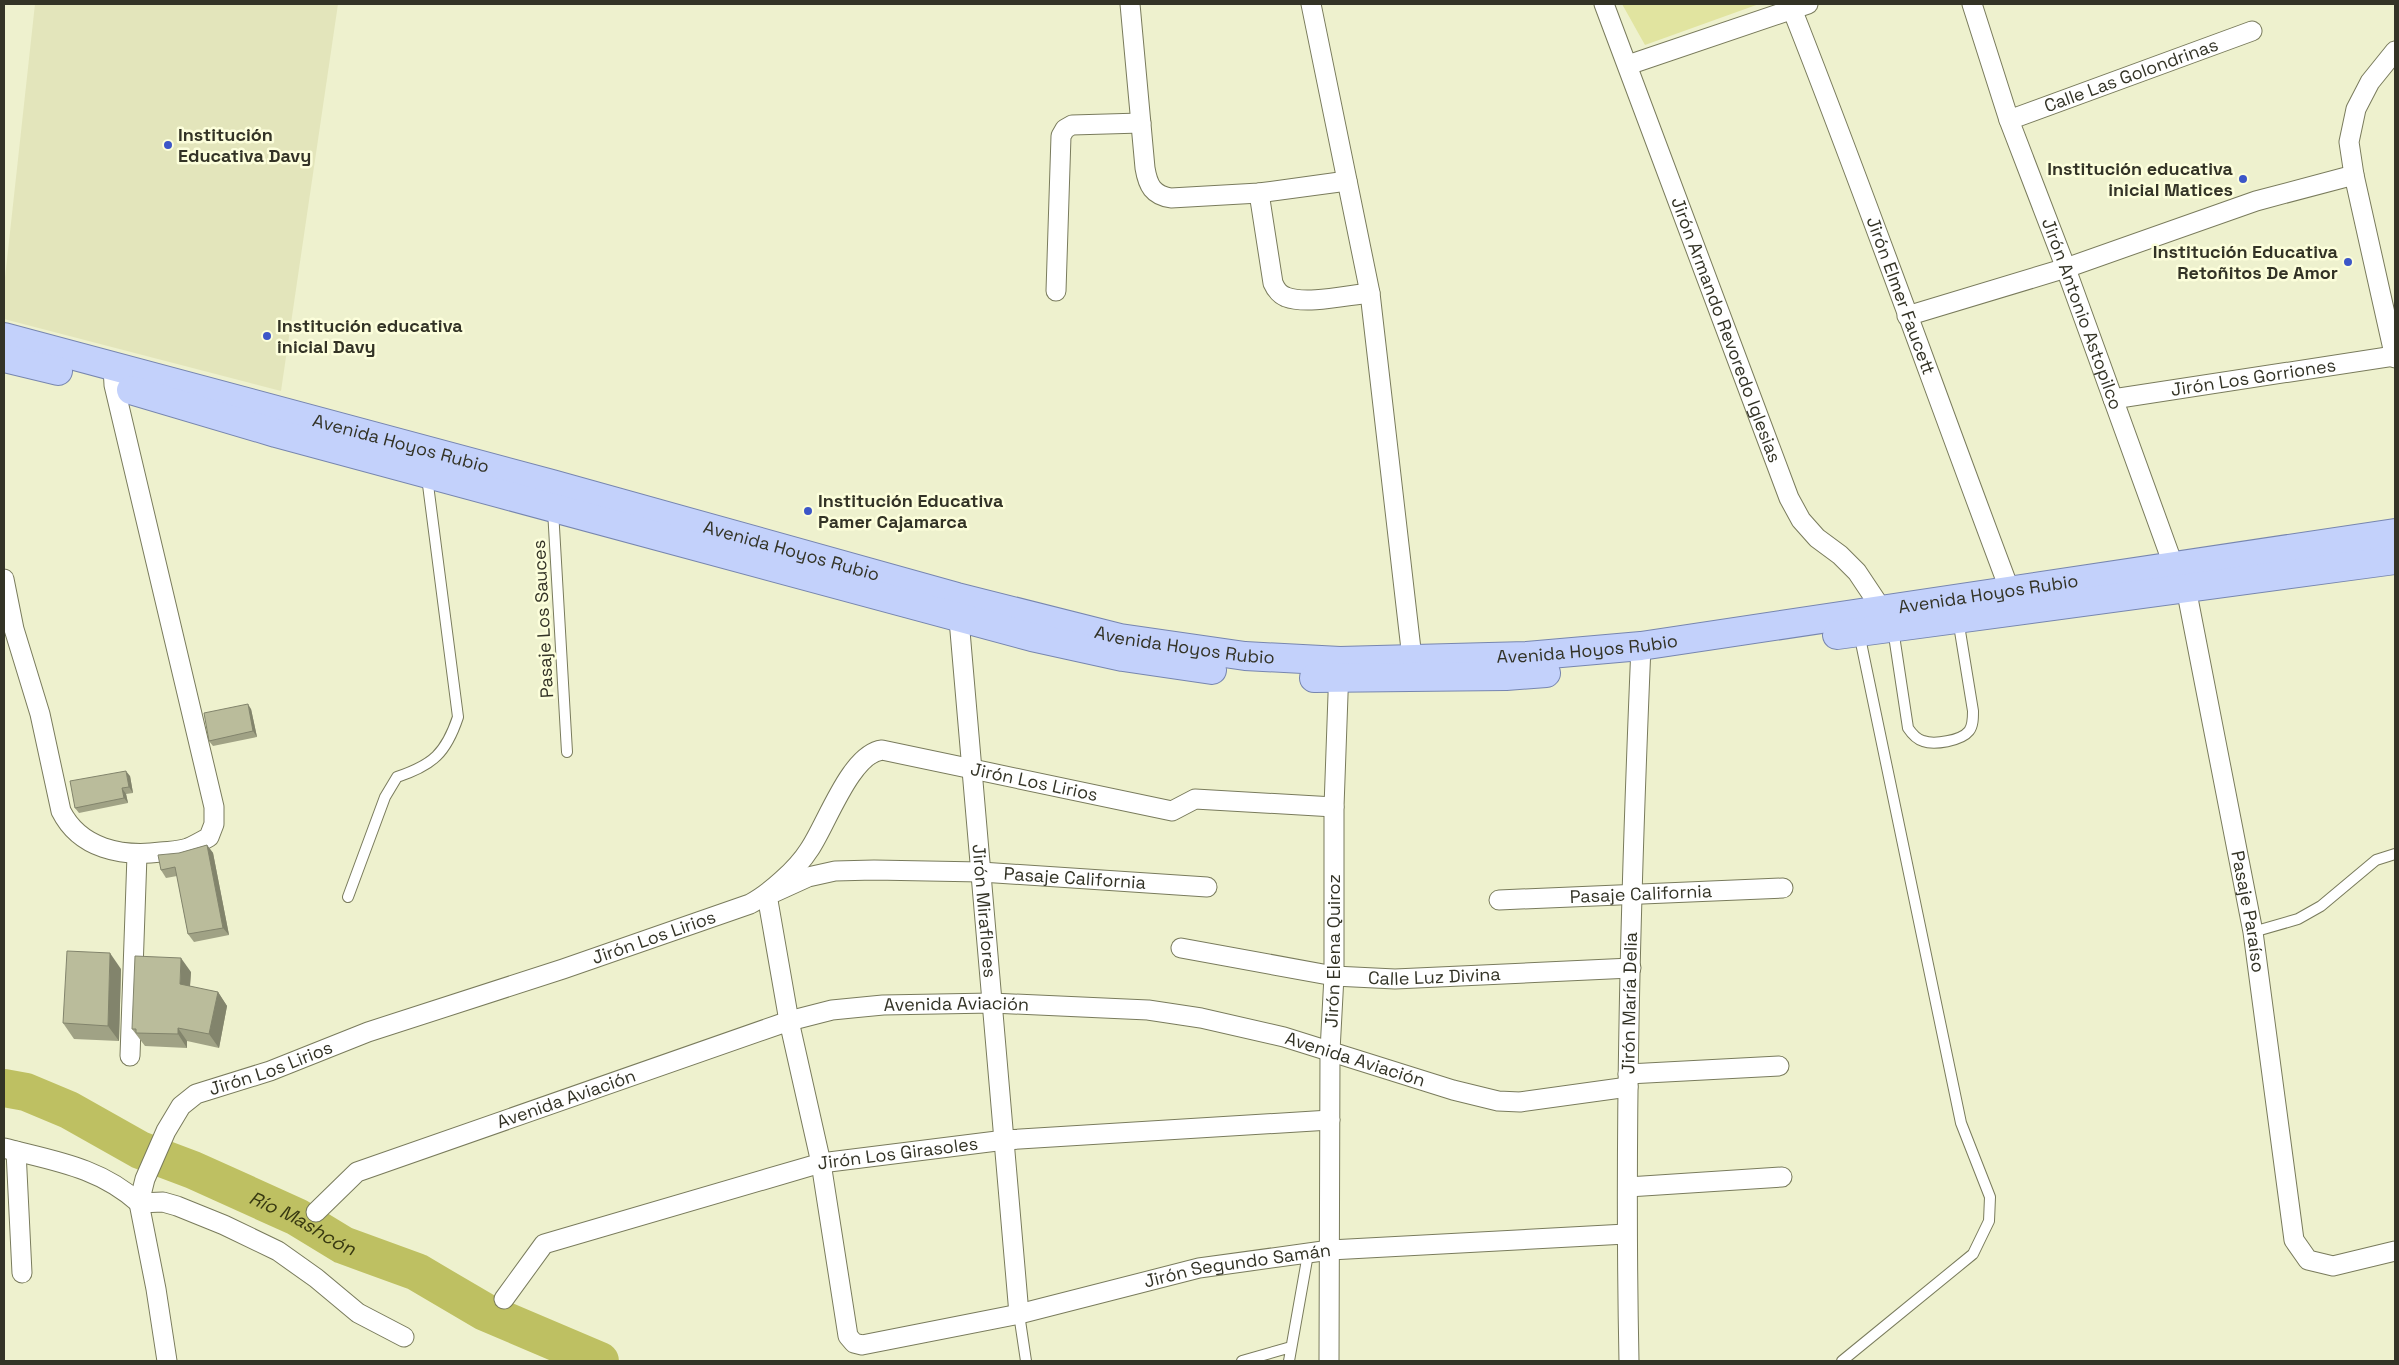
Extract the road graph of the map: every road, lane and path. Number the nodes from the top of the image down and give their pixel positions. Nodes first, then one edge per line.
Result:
1 (1130, 4) edge
2 (1312, 4) edge
3 (1604, 4) edge
4 (1972, 4) edge
5 (1797, 6) edge
6 (2252, 31) dead end
7 (2395, 51) edge
8 (1628, 65) junction
9 (2009, 120) junction
10 (1141, 123) junction
11 (2354, 175) junction
12 (1348, 181) junction
13 (1259, 193) junction
14 (2066, 268) junction
15 (1056, 292) dead end
16 (1370, 293) junction
17 (1907, 316) junction
18 (4, 338) edge
19 (2395, 357) edge
20 (4, 358) edge
21 (113, 376) junction
22 (2113, 399) junction
23 (424, 461) junction
24 (553, 496) junction
25 (2395, 534) edge
26 (2395, 560) edge
27 (2180, 577) junction
28 (4, 579) edge
29 (2010, 591) junction
30 (958, 607) junction
31 (1888, 618) junction
32 (1958, 618) junction
33 (1859, 632) junction
34 (1640, 655) junction
35 (1412, 658) junction
36 (1339, 670) junction
37 (567, 752) dead end
38 (972, 767) junction
39 (1334, 808) junction
40 (2395, 854) edge
41 (137, 855) junction
42 (982, 872) junction
43 (1207, 887) dead end
44 (1784, 888) dead end
45 (1633, 894) junction
46 (767, 895) junction
47 (348, 897) dead end
48 (1499, 900) dead end
49 (2253, 932) junction
50 (1181, 948) dead end
51 (1631, 968) junction
52 (1334, 976) junction
53 (992, 1003) junction
54 (789, 1020) junction
55 (1330, 1051) junction
56 (130, 1056) dead end
57 (1779, 1066) dead end
58 (1628, 1080) junction
59 (1330, 1120) junction
60 (1005, 1140) junction
61 (10, 1150) edge
62 (821, 1163) junction
63 (1782, 1176) dead end
64 (1628, 1187) junction
65 (138, 1203) junction
66 (316, 1212) dead end
67 (1626, 1234) junction
68 (1330, 1250) junction
69 (2395, 1251) edge
70 (1308, 1254) junction
71 (22, 1273) dead end
72 (504, 1300) dead end
73 (1019, 1314) junction
74 (404, 1337) dead end
75 (1291, 1348) junction
76 (167, 1361) edge
77 (1026, 1361) edge
78 (1242, 1361) edge
79 (1289, 1361) edge
80 (1329, 1361) edge
81 (1629, 1361) edge
82 (1842, 1361) edge

1 - 10 street
2 - 12 street
3 - 8 street, Jirón Armando Revoredo Iglesias
4 - 9 street, Jirón Antonio Astopilco
5 - 8 street
5 - 17 street, Jirón Elmer Faucett
6 - 9 street, Calle Las Golondrinas
7 - 11 street
8 - 31 street, Jirón Armando Revoredo Iglesias
9 - 14 street, Jirón Antonio Astopilco
10 - 13 street
10 - 15 street
11 - 14 street
11 - 19 street
12 - 13 street
12 - 16 street
13 - 16 street
14 - 17 street
14 - 22 street, Jirón Antonio Astopilco
16 - 35 street
17 - 29 street, Jirón Elmer Faucett
18 - 21 main road, Avenida Hoyos Rubio
19 - 22 street, Jirón Los Gorriones
20 - 21 main road, Avenida Hoyos Rubio
21 - 23 main road, Avenida Hoyos Rubio
21 - 41 street
22 - 27 street, Jirón Antonio Astopilco
23 - 24 main road, Avenida Hoyos Rubio
23 - 47 lane
24 - 30 main road, Avenida Hoyos Rubio
24 - 37 lane, Pasaje Los Sauces
25 - 27 main road, Avenida Hoyos Rubio
26 - 27 main road, Avenida Hoyos Rubio
27 - 29 main road, Avenida Hoyos Rubio
27 - 32 main road, Avenida Hoyos Rubio
27 - 49 street, Pasaje Paraíso
28 - 41 street
29 - 31 main road, Avenida Hoyos Rubio
30 - 36 main road, Avenida Hoyos Rubio
30 - 38 street, Jirón Miraflores
31 - 32 main road, Avenida Hoyos Rubio
31 - 32 lane
31 - 33 main road, Avenida Hoyos Rubio
31 - 34 main road, Avenida Hoyos Rubio
33 - 34 main road, Avenida Hoyos Rubio
33 - 82 lane
34 - 35 main road, Avenida Hoyos Rubio
34 - 36 main road, Avenida Hoyos Rubio
34 - 45 street, Jirón María Delia
35 - 36 main road, Avenida Hoyos Rubio
36 - 39 street, Jirón Elena Quiroz
38 - 39 street, Jirón Los Lirios
38 - 42 street, Jirón Miraflores
38 - 46 street, Jirón Los Lirios
39 - 52 street, Jirón Elena Quiroz
40 - 49 lane
41 - 56 street
42 - 43 street, Pasaje California
42 - 46 street, Pasaje California
42 - 53 street, Jirón Miraflores
44 - 45 street, Pasaje California
45 - 48 street, Pasaje California
45 - 51 street, Jirón María Delia
46 - 54 street
46 - 65 street, Jirón Los Lirios
49 - 69 street, Pasaje Paraíso
50 - 52 street, Calle Luz Divina
51 - 52 street, Calle Luz Divina
51 - 58 street, Jirón María Delia
52 - 55 street, Jirón Elena Quiroz
53 - 54 street, Avenida Aviación
53 - 55 street, Avenida Aviación
53 - 60 street, Jirón Miraflores
54 - 62 street
54 - 66 street, Avenida Aviación
55 - 58 street, Avenida Aviación
55 - 59 street, Jirón Elena Quiroz
57 - 58 street, Avenida Aviación
58 - 64 street, Jirón María Delia
59 - 60 street, Jirón Los Girasoles
59 - 68 street, Jirón Elena Quiroz
60 - 62 street, Jirón Los Girasoles
60 - 73 street, Jirón Miraflores
61 - 65 street
61 - 71 street
62 - 72 street, Jirón Los Girasoles
62 - 73 street, Jirón Segundo Samán
63 - 64 street
64 - 67 street, Jirón María Delia
65 - 74 street
65 - 76 street, Jirón Los Lirios
67 - 68 street, Jirón Segundo Samán
67 - 81 street, Jirón María Delia
68 - 70 street, Jirón Segundo Samán
68 - 80 street, Jirón Elena Quiroz
70 - 73 street, Jirón Segundo Samán
70 - 75 lane
73 - 77 lane
75 - 78 lane
75 - 79 lane

